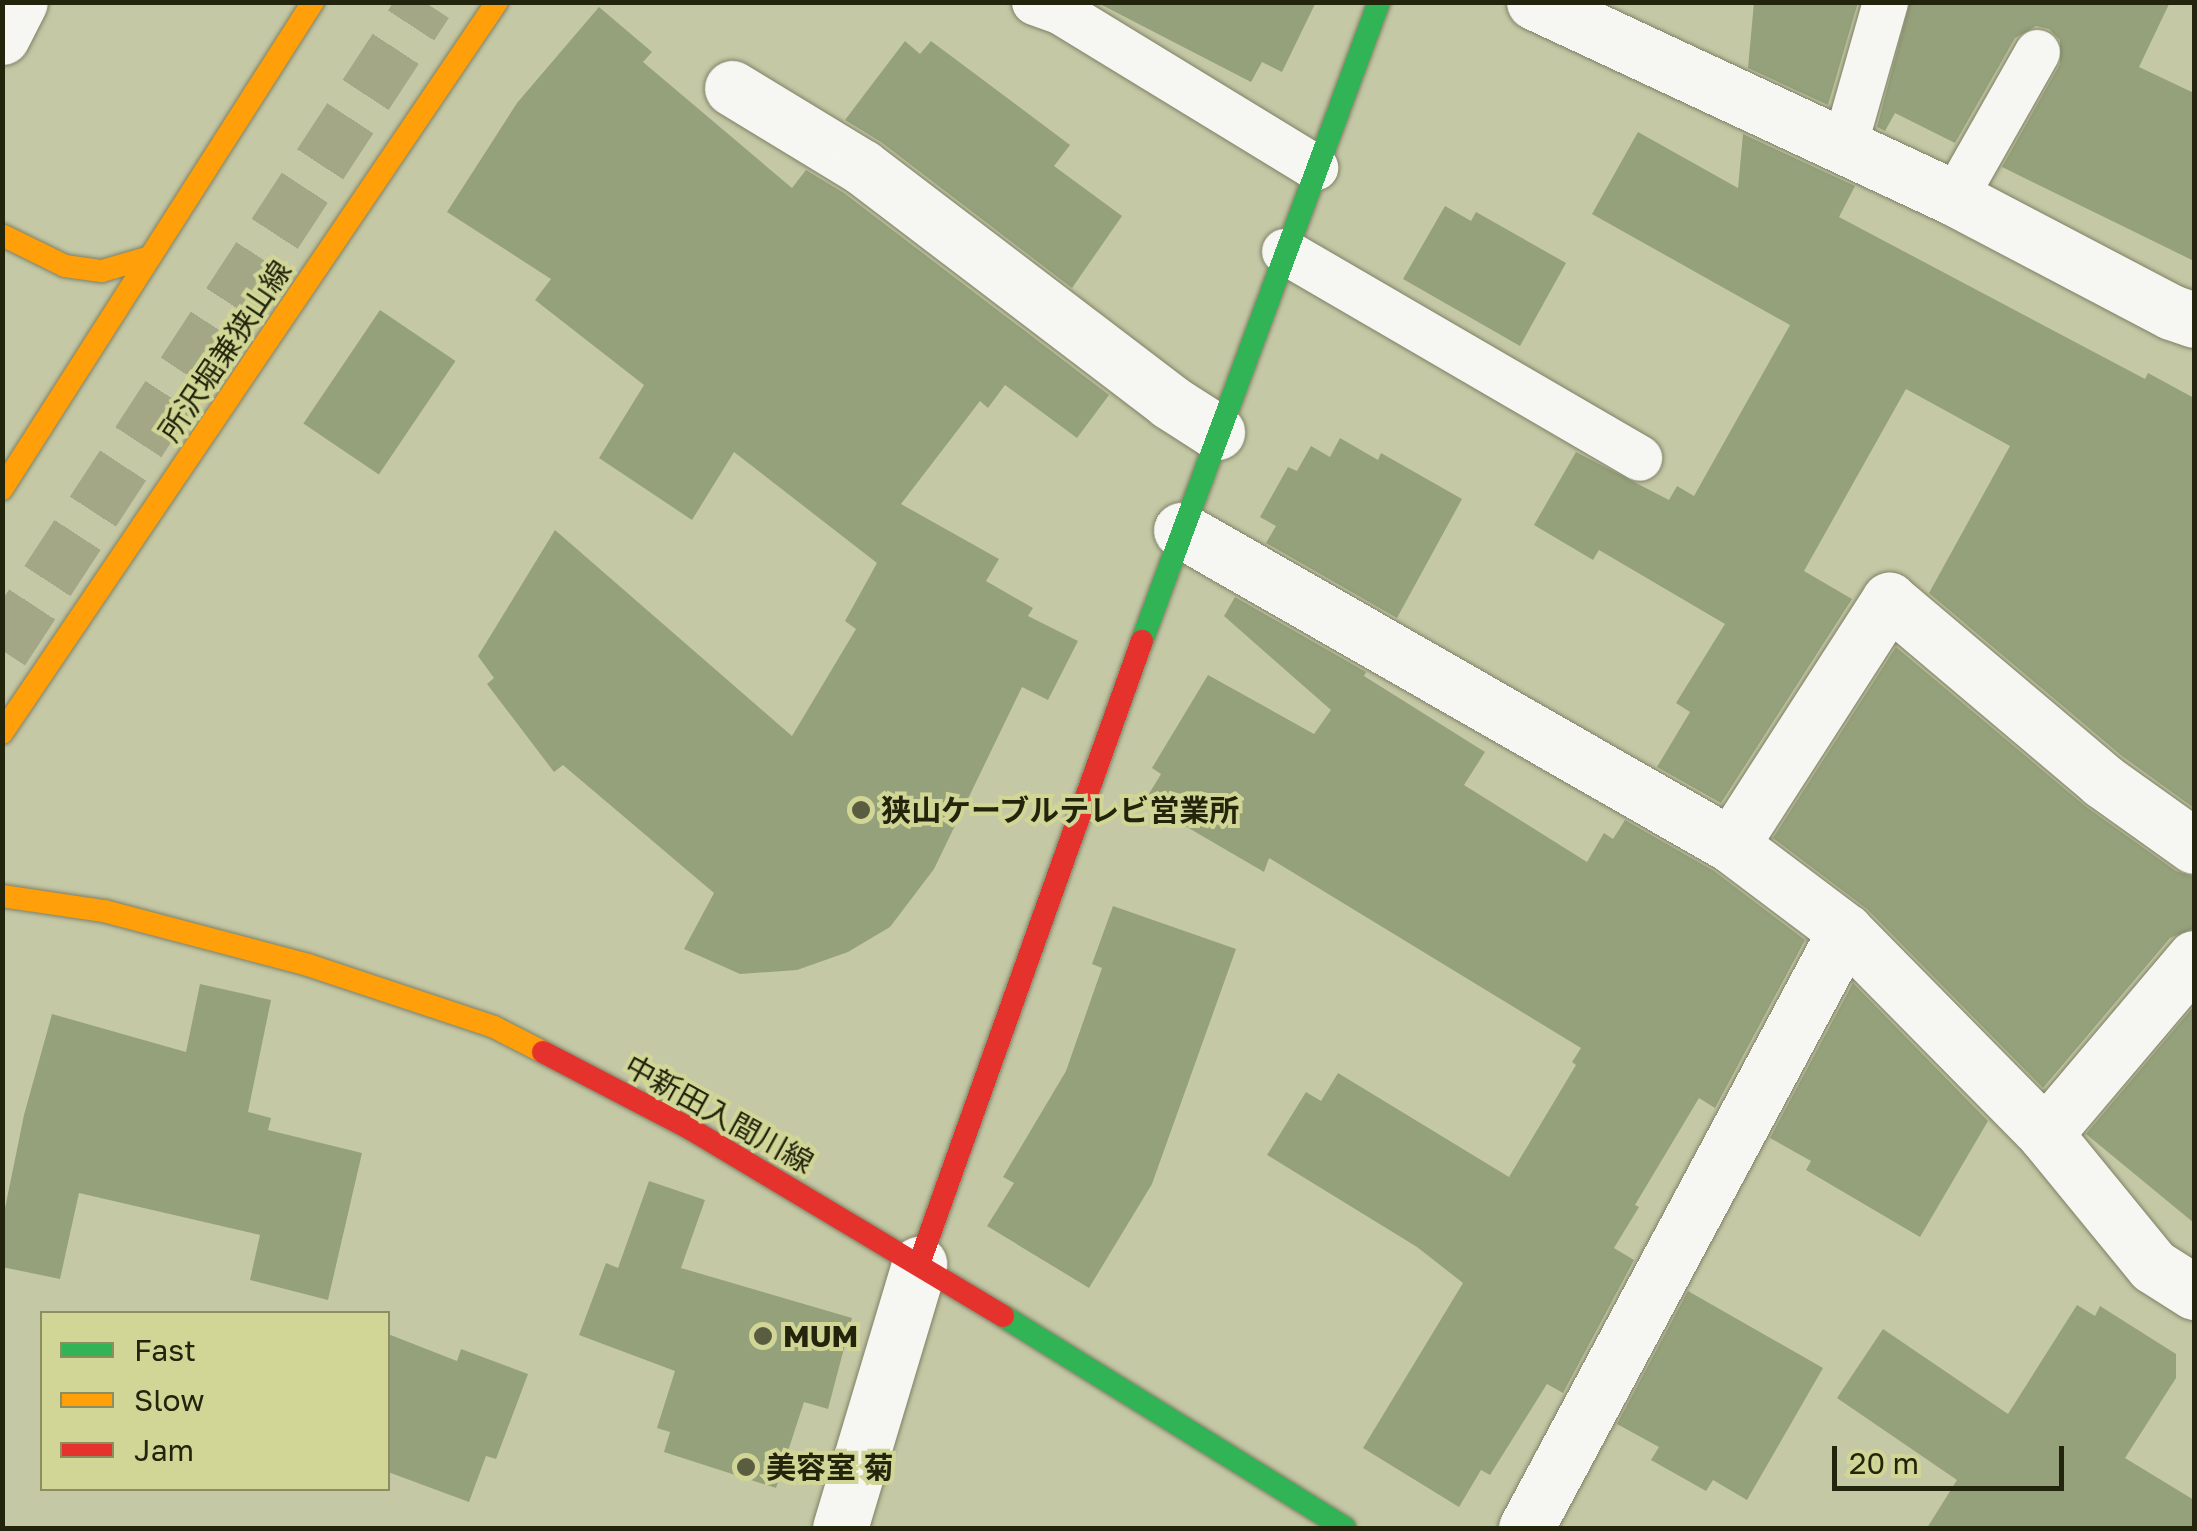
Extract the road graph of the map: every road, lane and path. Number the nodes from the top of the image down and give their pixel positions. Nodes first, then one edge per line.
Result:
1 (20, 2) edge
2 (313, 2) edge
3 (497, 2) edge
4 (1034, 2) edge
5 (1379, 2) edge
6 (1534, 2) edge
7 (1886, 2) edge
8 (2, 37) edge
9 (2037, 52) dead end
10 (732, 88) dead end
11 (1844, 146) junction
12 (1315, 167) junction
13 (1954, 198) junction
14 (2, 235) edge
15 (1284, 251) junction
16 (150, 257) junction
17 (2194, 320) edge
18 (1217, 432) junction
19 (1638, 458) dead end
20 (2, 489) edge
21 (1182, 530) junction
22 (2, 732) edge
23 (1731, 845) junction
24 (2194, 846) edge
25 (2, 896) edge
26 (1844, 930) junction
27 (2194, 958) edge
28 (2044, 1134) junction
29 (919, 1264) junction
30 (2194, 1292) edge
31 (840, 1528) edge
32 (1344, 1528) edge
33 (1526, 1528) edge

1 - 8 street
2 - 16 main road
3 - 22 main road, 所沢堀兼狭山線
4 - 12 lane
5 - 12 main road
6 - 11 street
7 - 11 lane
9 - 13 lane
10 - 18 street
11 - 13 street
12 - 15 main road
13 - 17 street
14 - 16 main road
15 - 18 main road
15 - 19 lane
16 - 20 main road
18 - 21 main road
21 - 23 street
21 - 29 main road
23 - 24 street
23 - 26 street
25 - 29 main road, 中新田入間川線
26 - 28 street
26 - 33 street
27 - 28 street
28 - 30 street
29 - 31 street
29 - 32 main road, 中新田入間川線

